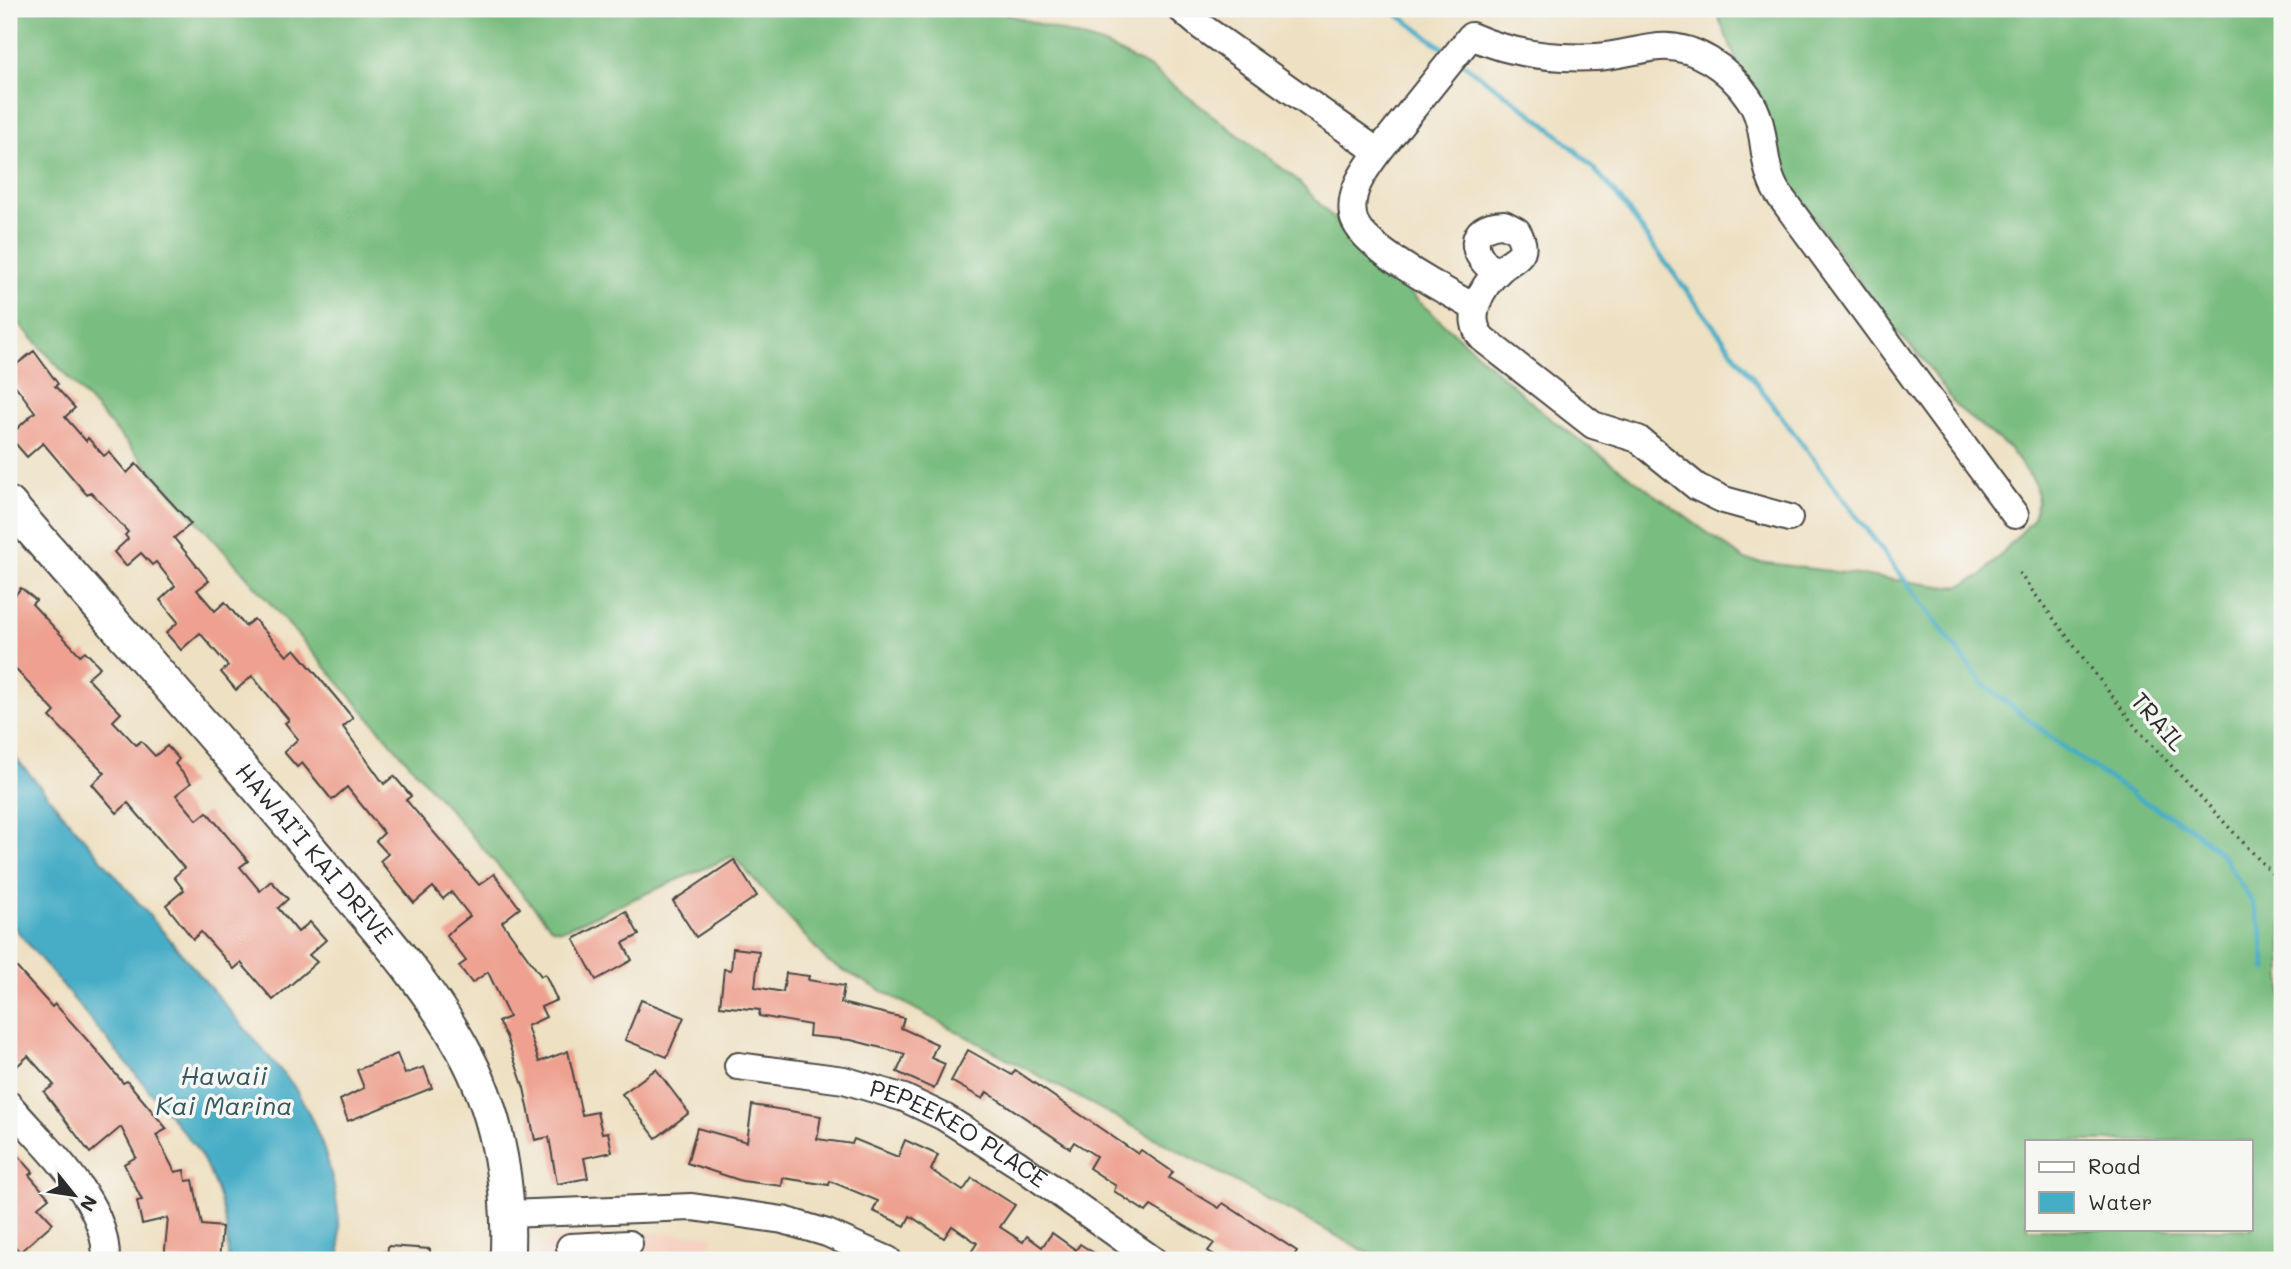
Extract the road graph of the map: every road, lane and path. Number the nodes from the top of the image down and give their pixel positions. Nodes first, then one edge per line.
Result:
1 (1181, 9) edge
2 (1378, 152) junction
3 (1497, 272) junction
4 (1475, 308) junction
5 (9, 504) edge
6 (2015, 515) dead end
7 (1789, 518) dead end
8 (2019, 573) dead end
9 (2282, 884) edge
10 (738, 1066) dead end
11 (9, 1105) edge
12 (625, 1209) junction
13 (572, 1213) junction
14 (507, 1214) junction
15 (630, 1252) edge
16 (569, 1254) edge
17 (106, 1260) edge
18 (507, 1260) edge
19 (888, 1260) edge
20 (1152, 1260) edge

1 - 2 street
2 - 4 street
2 - 6 street
3 - 3 street
3 - 4 street
4 - 7 street
5 - 14 main road, HAWAI’I KAI DRIVE
8 - 9 path, TRAIL
10 - 20 street, PEPEEKEO PLACE
11 - 17 street
12 - 13 street
12 - 15 street
12 - 19 street
13 - 14 street
13 - 16 street
14 - 18 main road, HAWAI’I KAI DRIVE
15 - 16 street

